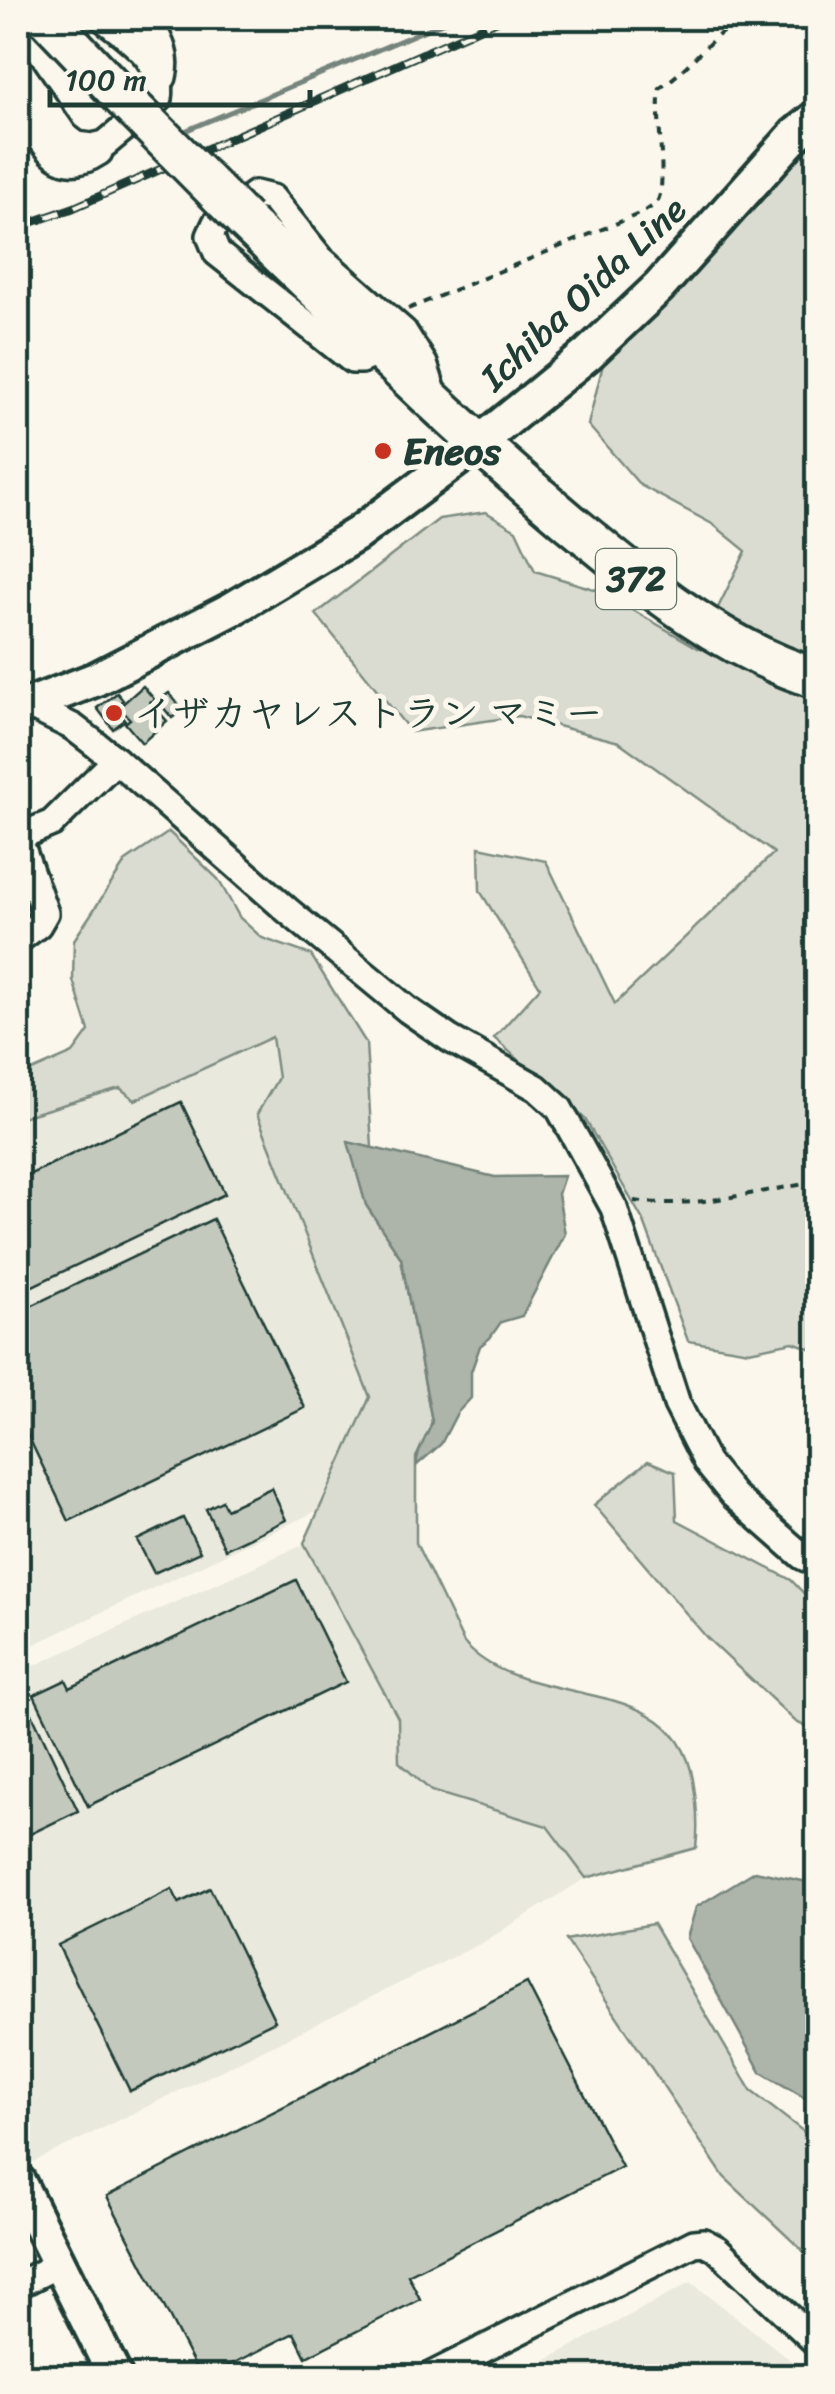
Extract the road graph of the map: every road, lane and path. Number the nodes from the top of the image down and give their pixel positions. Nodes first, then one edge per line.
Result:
1 (31, 18) edge
2 (47, 18) edge
3 (148, 18) edge
4 (745, 18) edge
5 (102, 20) edge
6 (18, 68) edge
7 (161, 84) junction
8 (113, 87) junction
9 (18, 99) edge
10 (818, 116) edge
11 (105, 144) junction
12 (385, 334) junction
13 (479, 443) junction
14 (818, 679) edge
15 (21, 704) edge
16 (116, 760) junction
17 (18, 940) edge
18 (818, 1182) edge
19 (610, 1198) junction
20 (818, 1564) edge
21 (18, 2181) edge
22 (58, 2265) junction
23 (18, 2286) edge
24 (818, 2344) edge
25 (115, 2376) edge
26 (430, 2376) edge

1 - 8 street
2 - 8 highway, 372
3 - 7 street
4 - 12 path
5 - 7 street
5 - 8 street
6 - 11 street
7 - 11 street
8 - 12 highway, 372, bridge
9 - 11 street
10 - 13 main road, Ichiba Oida Line
12 - 12 street
12 - 13 highway, 372
13 - 14 highway, 372
13 - 15 main road, Ichiba Oida Line
15 - 16 street
16 - 17 street
16 - 19 street
18 - 19 path
19 - 20 street
21 - 22 main road
22 - 23 street
22 - 25 main road
24 - 26 street

